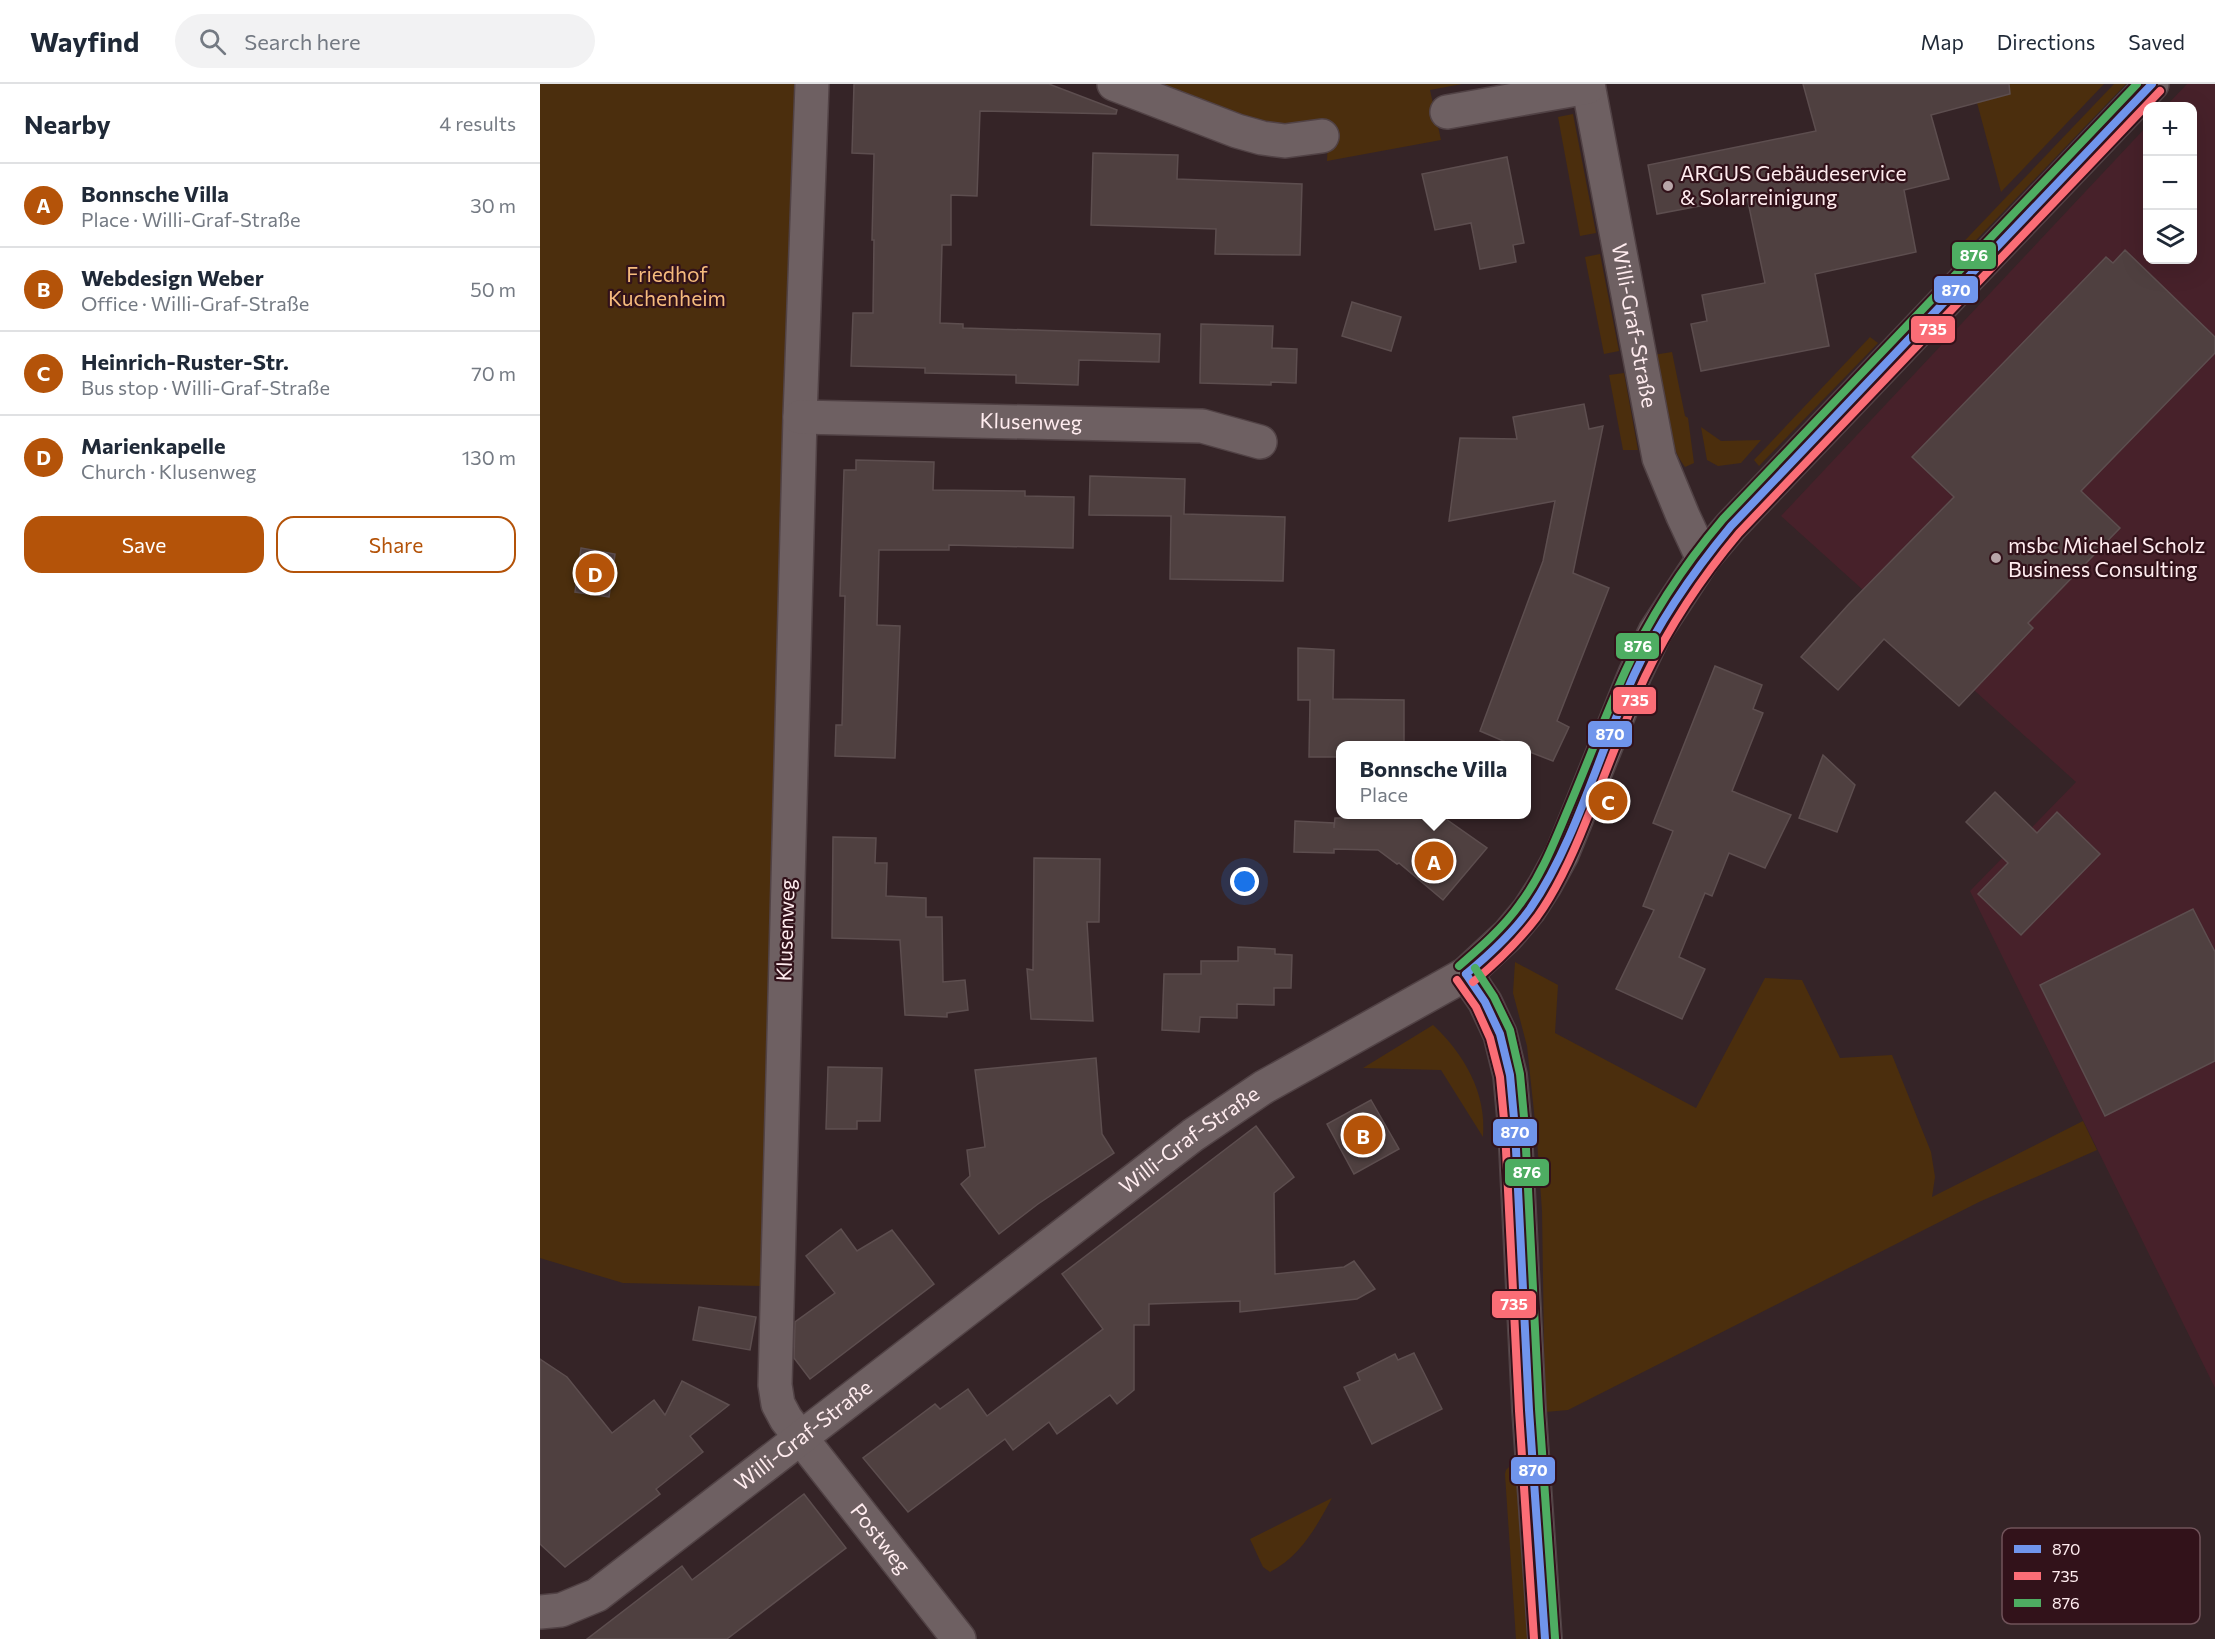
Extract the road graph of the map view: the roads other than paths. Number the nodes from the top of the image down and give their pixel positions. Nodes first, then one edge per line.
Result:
1 (812, 84) edge
2 (1114, 84) edge
3 (2152, 84) edge
4 (1588, 85) edge
5 (1447, 112) dead end
6 (1322, 136) dead end
7 (800, 417) junction
8 (1260, 442) dead end
9 (1703, 559) junction
10 (1466, 974) junction
11 (800, 1437) junction
12 (540, 1612) edge
13 (959, 1639) edge
14 (1545, 1639) edge

1 - 7 street, Klusenweg
2 - 6 street
3 - 9 street, Willi-Graf-Straße
4 - 5 street, Willi-Graf-Straße
4 - 9 street, Willi-Graf-Straße
7 - 8 street, Klusenweg
7 - 11 street, Klusenweg
9 - 10 street, Willi-Graf-Straße
10 - 11 street, Willi-Graf-Straße
10 - 14 street
11 - 12 street, Willi-Graf-Straße
11 - 13 street, Postweg

